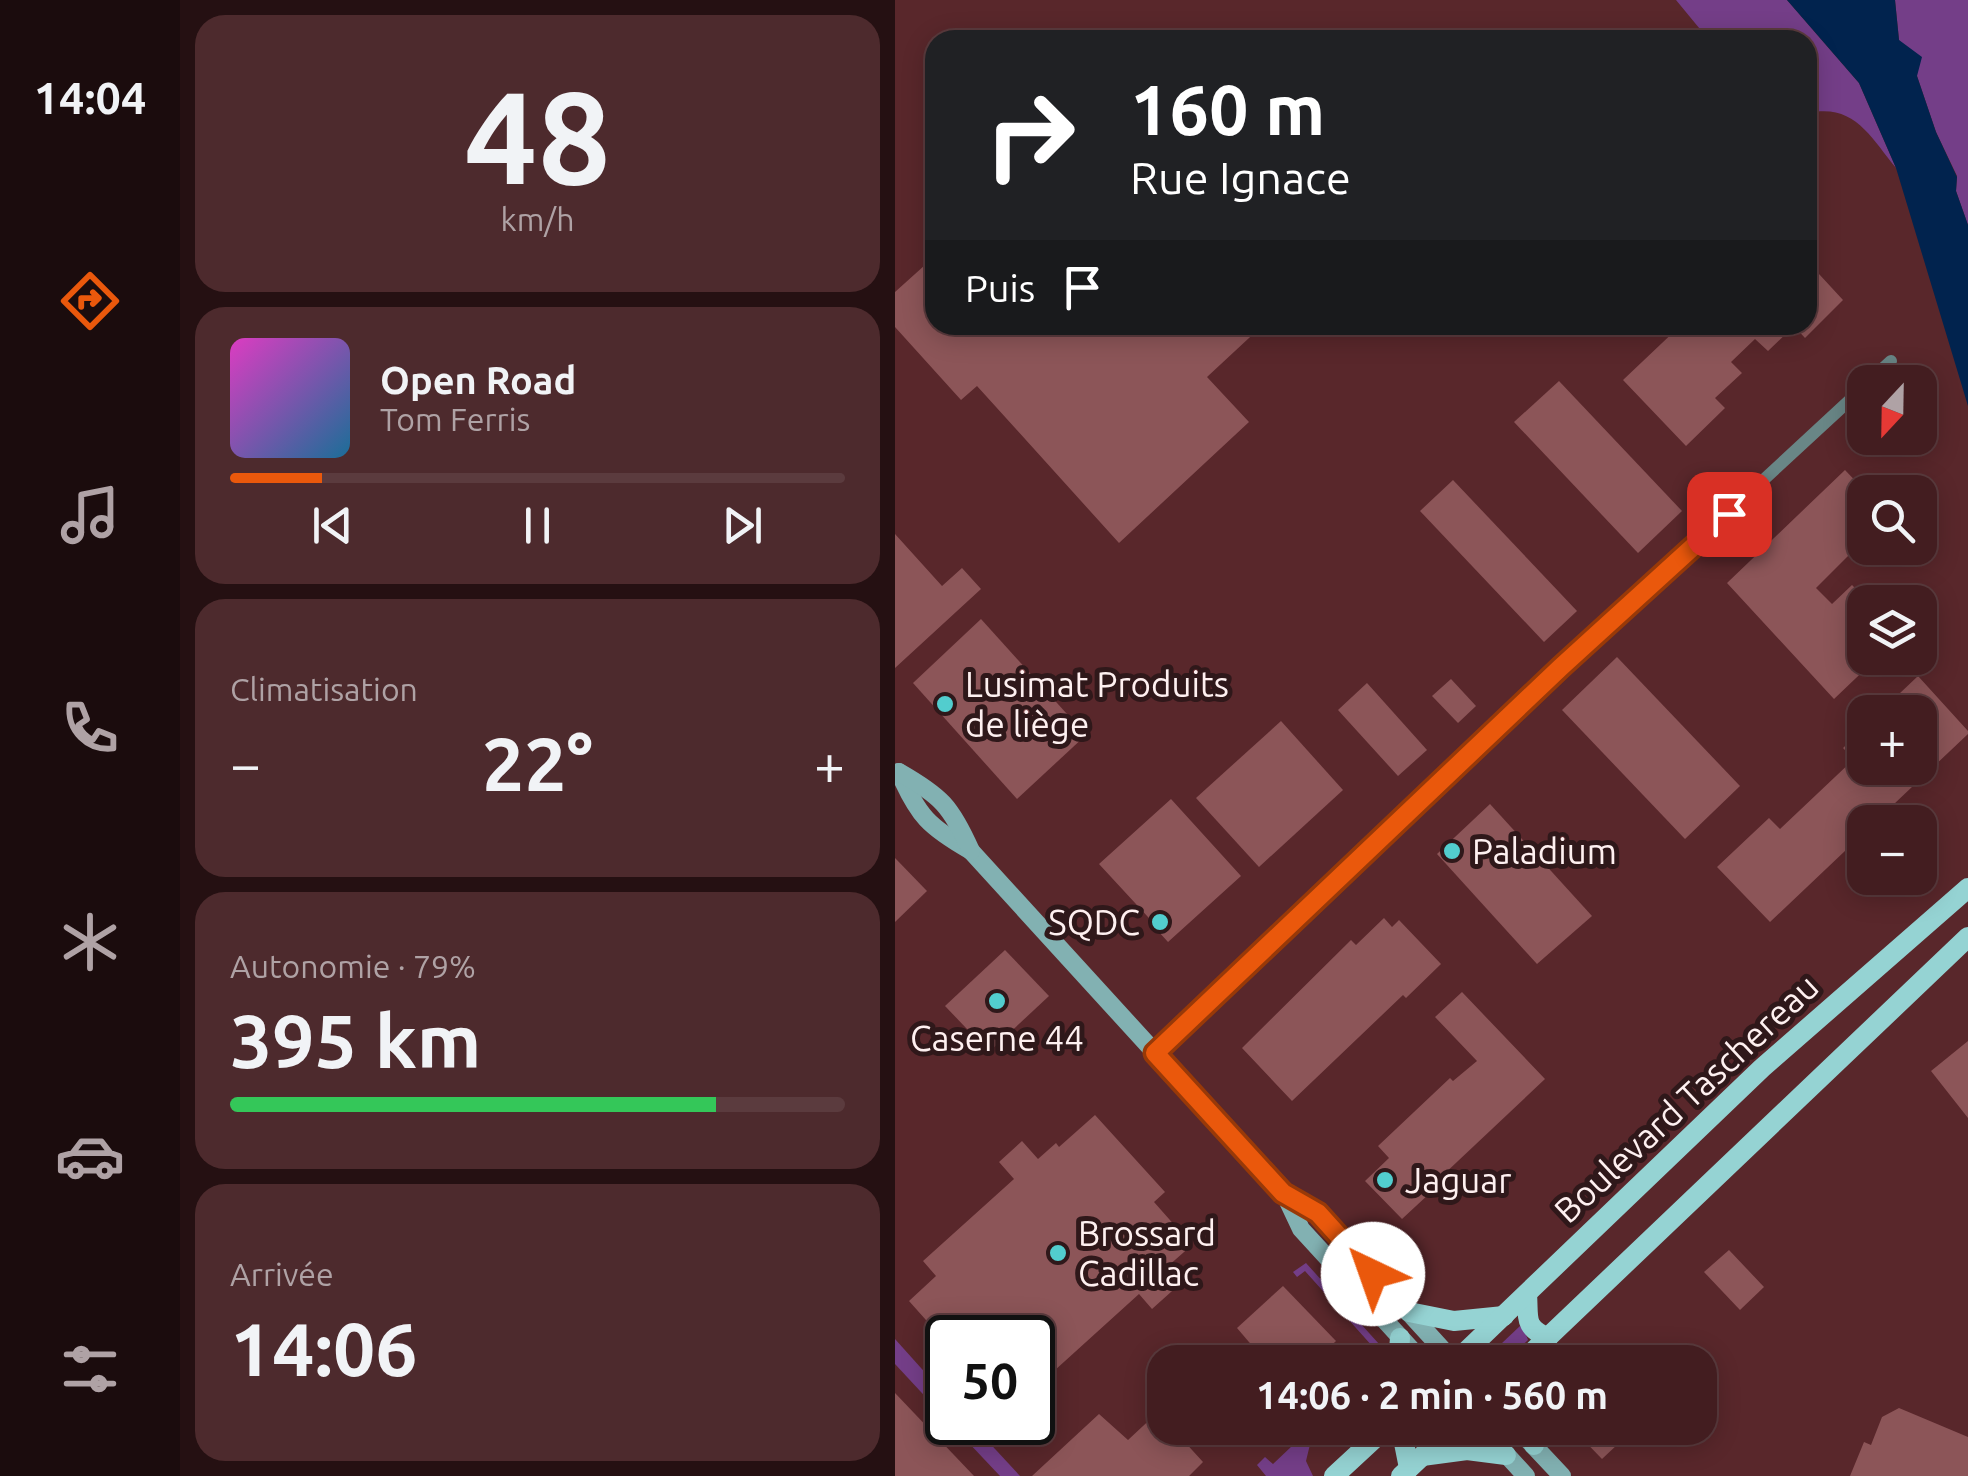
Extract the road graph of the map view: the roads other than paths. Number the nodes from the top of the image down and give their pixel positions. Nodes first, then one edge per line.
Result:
1 (1891, 361) dead end
2 (1887, 365) edge
3 (1847, 403) edge
4 (897, 770) edge
5 (1968, 888) edge
6 (1968, 937) edge
7 (1155, 1053) junction
8 (1283, 1193) junction
9 (1527, 1294) junction
10 (1409, 1312) junction
11 (1504, 1316) junction
12 (1400, 1338) junction
13 (1548, 1338) junction
14 (1399, 1345) edge
15 (1407, 1345) edge
16 (1439, 1345) edge
17 (1473, 1345) edge
18 (1541, 1345) edge
19 (1369, 1445) edge
20 (1434, 1445) edge
21 (1497, 1445) edge
22 (1538, 1445) edge
23 (1506, 1455) junction
24 (1411, 1467) edge
25 (1334, 1476) edge
26 (1526, 1476) edge
27 (1562, 1476) edge

1 - 2 street
3 - 7 street
4 - 7 main road
5 - 9 main road, Boulevard Taschereau
6 - 13 main road
7 - 8 main road
8 - 10 main road
8 - 12 main road
9 - 11 main road, Boulevard Taschereau
9 - 13 main road
10 - 11 main road
10 - 16 main road
11 - 17 main road, Boulevard Taschereau
12 - 14 main road
12 - 15 main road
13 - 18 main road
19 - 25 main road
20 - 24 main road
21 - 23 main road
22 - 27 main road
23 - 24 main road
23 - 26 main road

